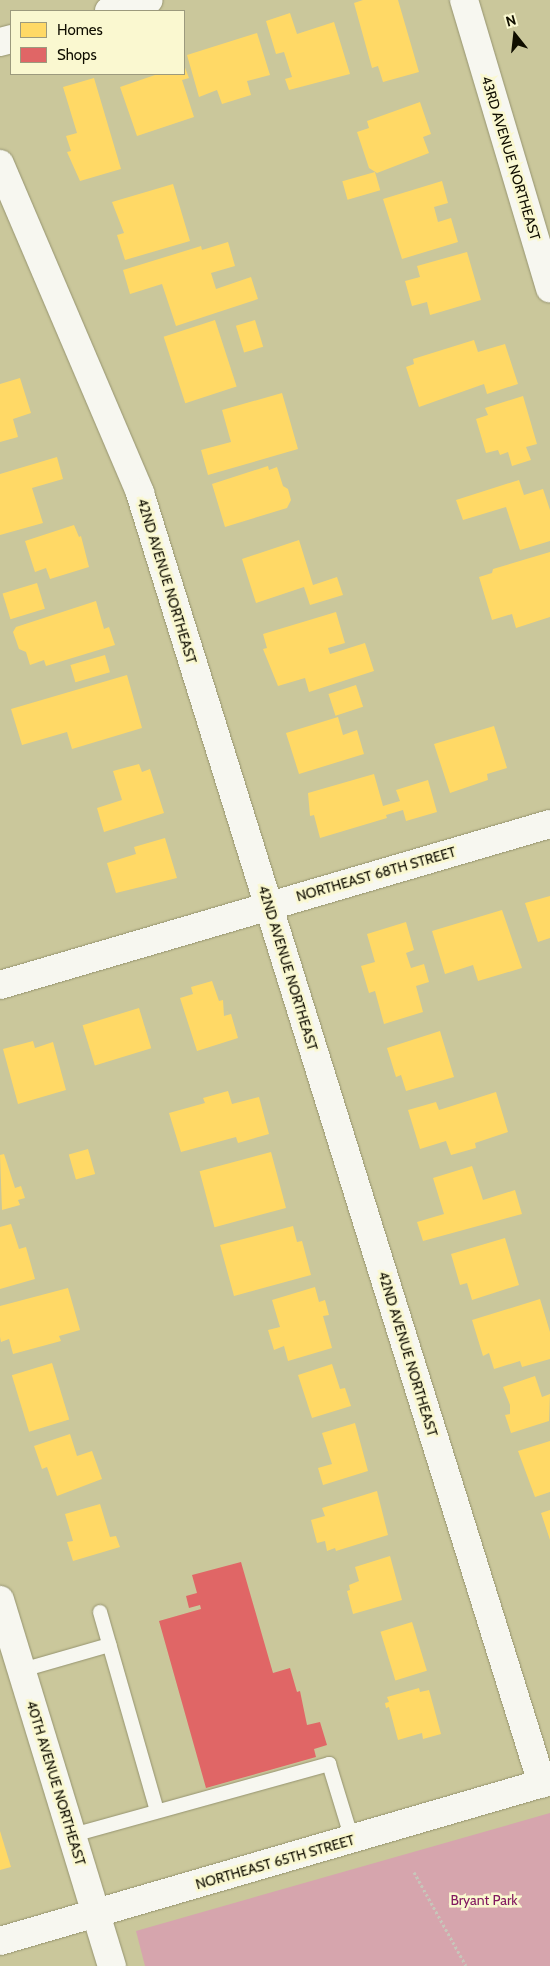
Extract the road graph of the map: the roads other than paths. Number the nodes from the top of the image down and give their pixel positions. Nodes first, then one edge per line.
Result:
1 (149, 0) edge
2 (464, 0) edge
3 (113, 10) edge
4 (0, 164) edge
5 (550, 288) edge
6 (550, 824) edge
7 (268, 905) junction
8 (0, 985) edge
9 (0, 1600) edge
10 (100, 1612) dead end
11 (109, 1645) junction
12 (22, 1670) junction
13 (546, 1782) edge
14 (158, 1811) junction
15 (72, 1835) junction
16 (352, 1839) junction
17 (96, 1914) junction
18 (0, 1941) edge
19 (112, 1966) edge

1 - 3 street
2 - 5 street, 43RD AVENUE NORTHEAST
4 - 7 street, 42ND AVENUE NORTHEAST
6 - 7 street, NORTHEAST 68TH STREET
7 - 8 street, NORTHEAST 68TH STREET
7 - 13 street, 42ND AVENUE NORTHEAST
9 - 12 street, 40TH AVENUE NORTHEAST
10 - 11 lane
11 - 12 lane
11 - 14 lane
12 - 15 street, 40TH AVENUE NORTHEAST
13 - 16 street, NORTHEAST 65TH STREET
14 - 15 lane
14 - 16 lane
15 - 17 street, 40TH AVENUE NORTHEAST
16 - 17 street, NORTHEAST 65TH STREET
17 - 18 street, NORTHEAST 65TH STREET
17 - 19 street, 40TH AVENUE NORTHEAST

